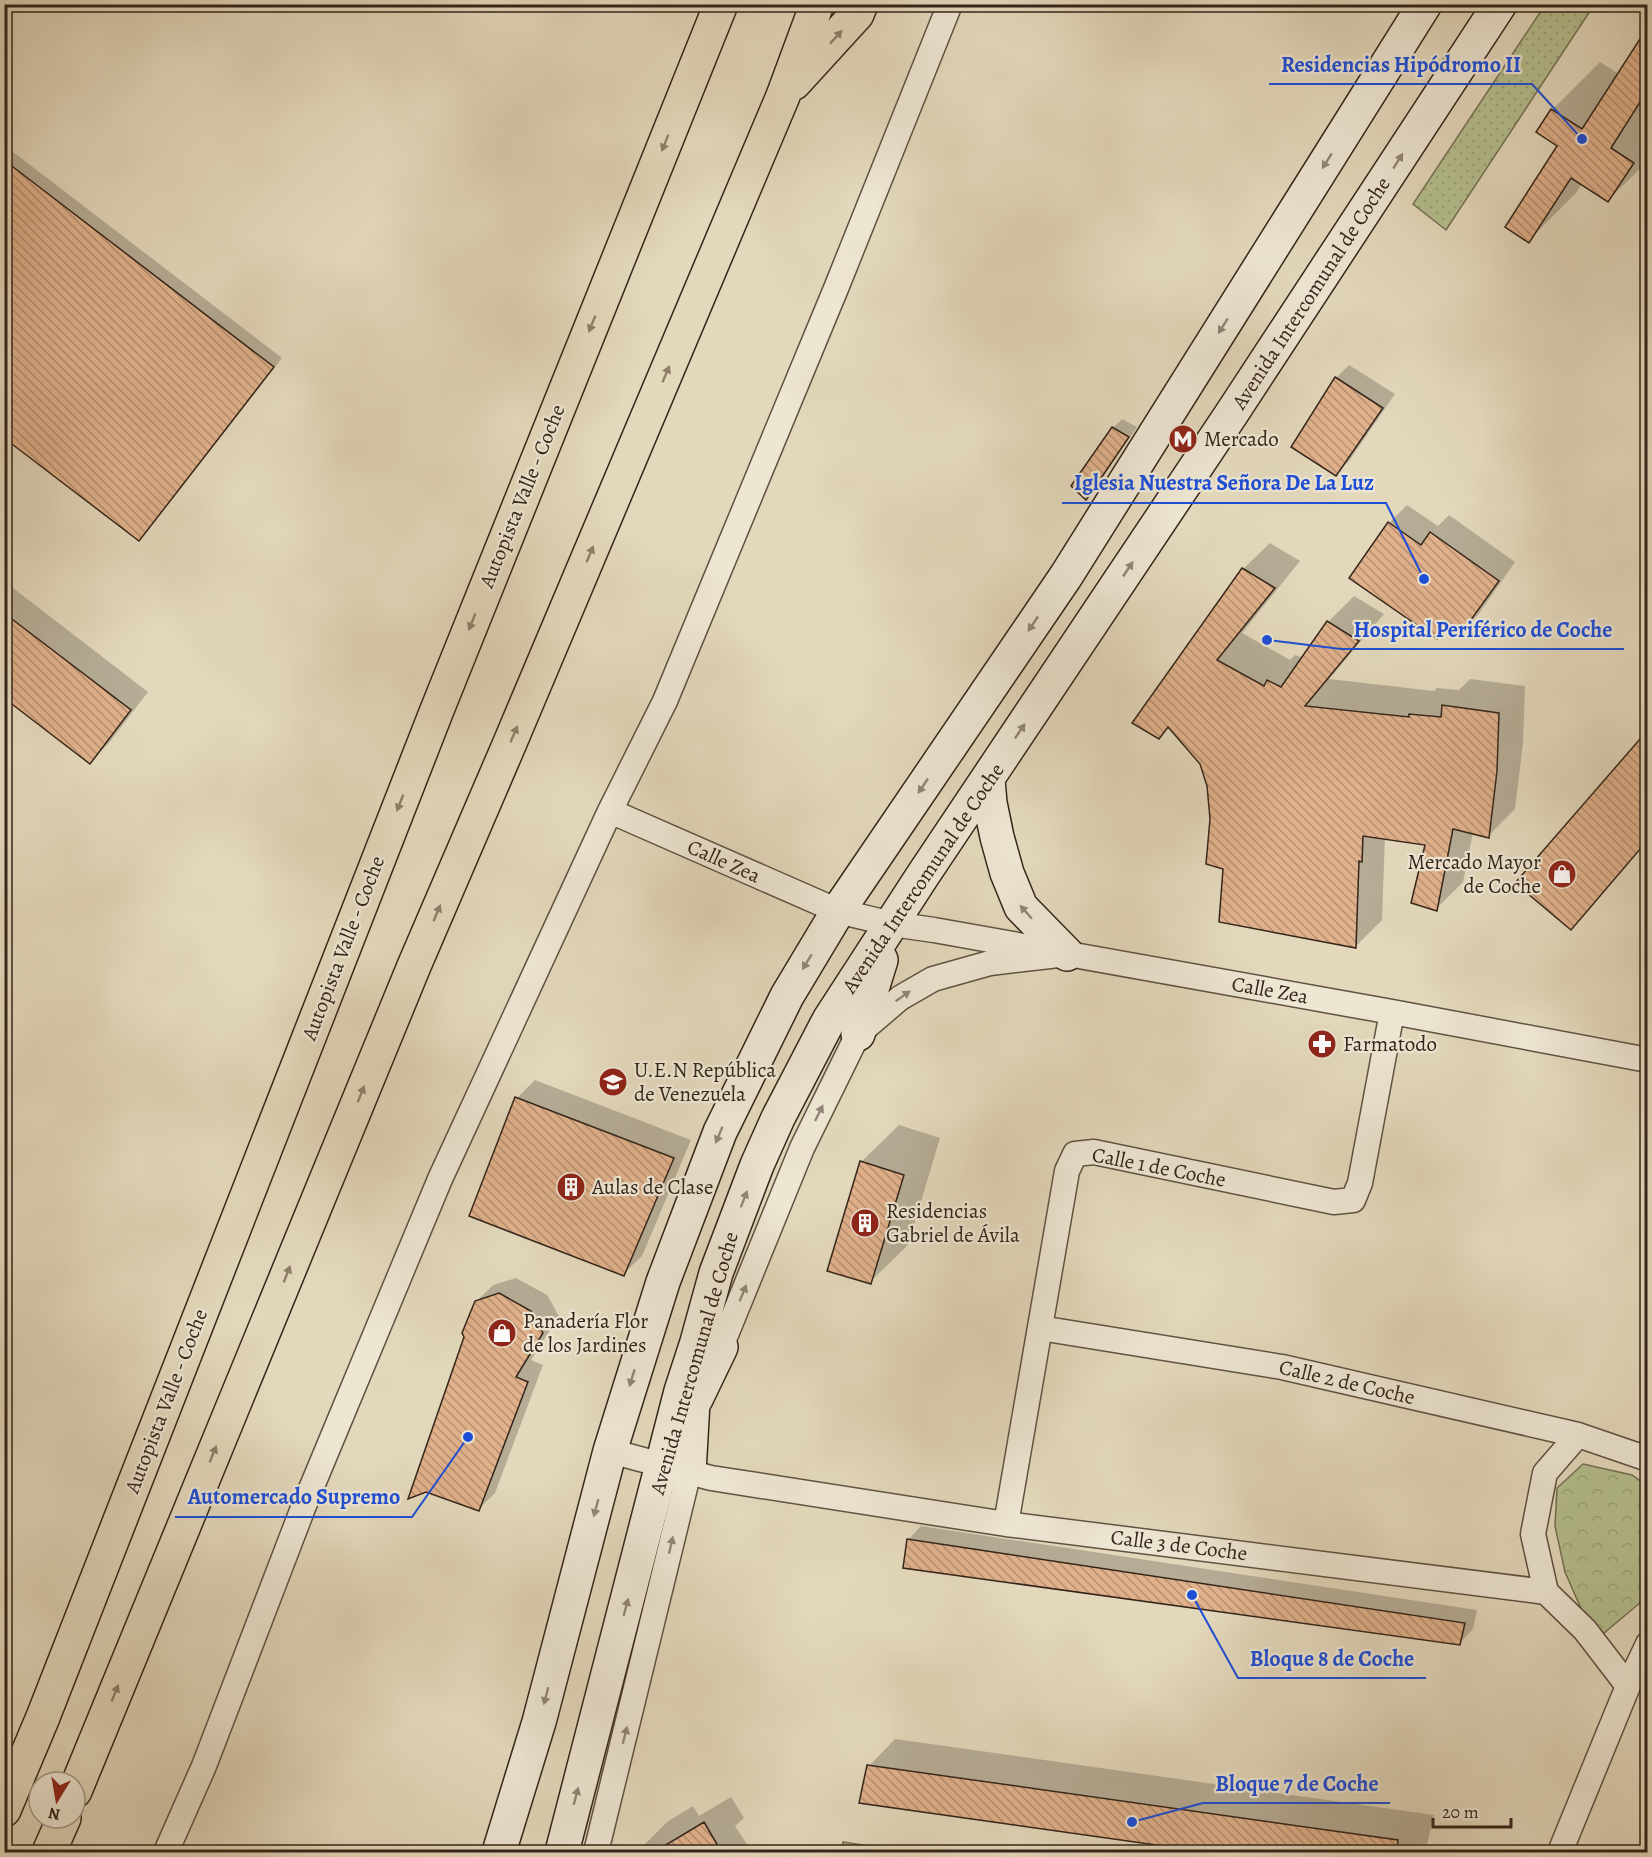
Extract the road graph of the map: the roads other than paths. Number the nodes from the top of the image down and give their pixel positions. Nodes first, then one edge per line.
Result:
1 (712, 4) edge
2 (722, 4) edge
3 (817, 4) edge
4 (861, 4) edge
5 (950, 4) edge
6 (1425, 4) edge
7 (1500, 4) edge
8 (687, 88) junction
9 (783, 96) junction
10 (988, 780) junction
11 (610, 811) junction
12 (838, 911) junction
13 (892, 924) junction
14 (1067, 954) junction
15 (1392, 1012) junction
16 (858, 1034) junction
17 (1647, 1060) edge
18 (1041, 1328) junction
19 (709, 1345) junction
20 (1578, 1435) junction
21 (610, 1451) junction
22 (1647, 1459) edge
23 (676, 1469) junction
24 (1006, 1524) junction
25 (1546, 1592) junction
26 (1647, 1644) edge
27 (1628, 1686) junction
28 (84, 1770) edge
29 (4, 1810) edge
30 (59, 1830) edge
31 (50, 1852) edge
32 (166, 1852) edge
33 (499, 1852) edge
34 (562, 1852) edge
35 (596, 1852) edge
36 (1560, 1852) edge

1 - 8 highway
2 - 8 highway
3 - 9 highway
9 -> 4 highway
5 - 11 street
6 -> 12 main road
10 -> 7 main road, Avenida Intercomunal de Coche
8 -> 29 highway, Autopista Valle - Coche
28 -> 9 highway
10 - 13 main road, Avenida Intercomunal de Coche
14 -> 10 main road
11 - 12 street, Calle Zea
11 - 32 street
12 - 13 street, Calle Zea
12 -> 21 main road
13 - 14 street, Calle Zea
13 - 16 main road
19 -> 13 main road, Avenida Intercomunal de Coche
14 - 15 street, Calle Zea
16 -> 14 street
15 - 17 street, Calle Zea
15 - 18 street, Calle 1 de Coche
19 -> 16 street, Avenida Intercomunal de Coche
18 - 20 street, Calle 2 de Coche
18 - 24 street, Calle 1 de Coche
19 - 23 main road
19 - 23 main road, Avenida Intercomunal de Coche
20 - 22 street, Calle 2 de Coche
20 - 25 street
21 - 23 street, Calle 3 de Coche
21 -> 33 main road
23 - 24 street, Calle 3 de Coche
34 -> 23 main road, Avenida Intercomunal de Coche
35 -> 23 street, Avenida Intercomunal de Coche
24 - 25 street, Calle 3 de Coche
25 - 27 street
26 - 27 street
27 - 36 street
30 - 31 highway

